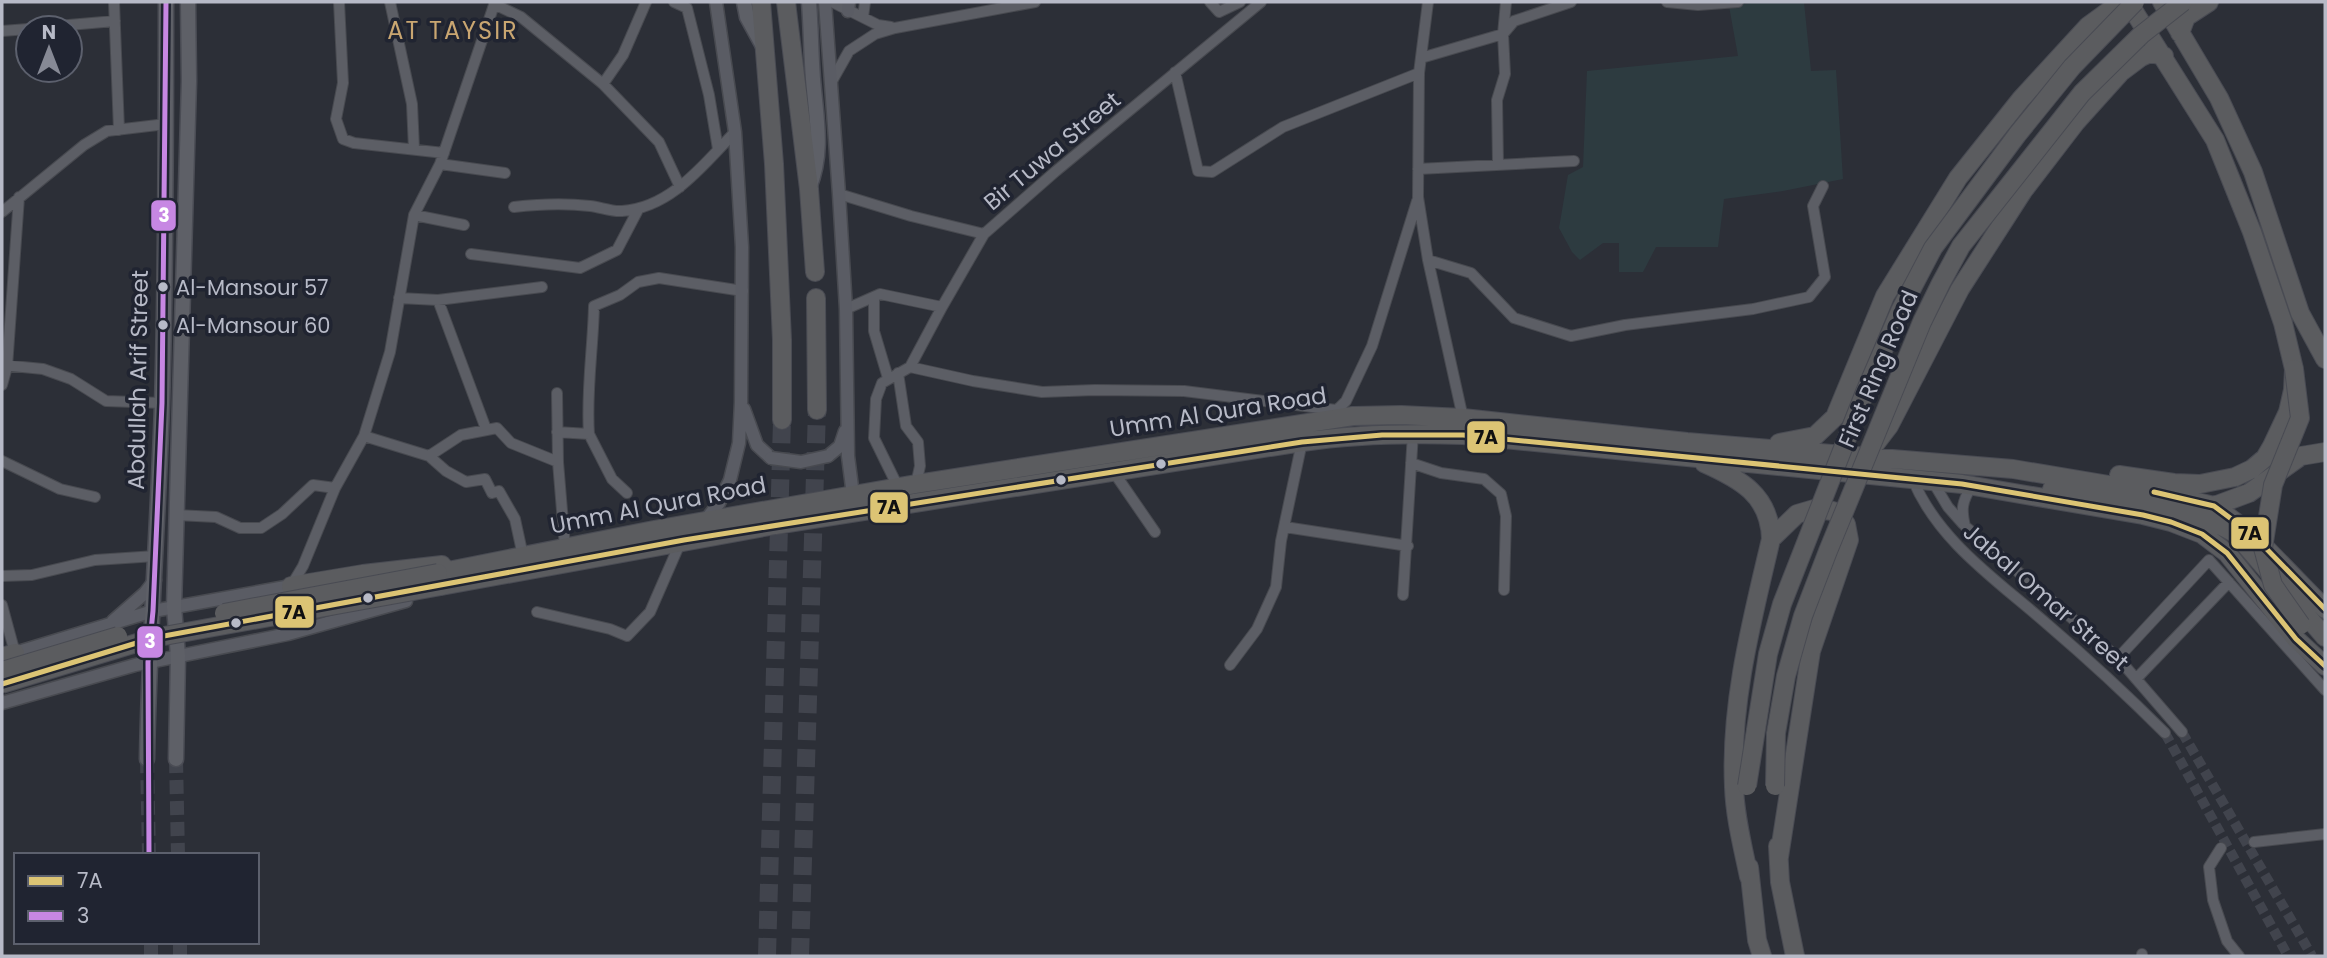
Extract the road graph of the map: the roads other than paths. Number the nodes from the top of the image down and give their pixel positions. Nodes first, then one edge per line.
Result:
1 (114, 2) edge
2 (166, 2) edge
3 (188, 2) edge
4 (339, 2) edge
5 (390, 2) edge
6 (646, 2) edge
7 (674, 2) edge
8 (716, 2) edge
9 (744, 2) edge
10 (761, 2) edge
11 (786, 2) edge
12 (808, 2) edge
13 (825, 2) edge
14 (832, 2) edge
15 (865, 2) edge
16 (1035, 2) edge
17 (1210, 2) edge
18 (1240, 2) edge
19 (1261, 2) edge
20 (1428, 2) edge
21 (1506, 2) edge
22 (1571, 2) edge
23 (1667, 2) edge
24 (1738, 2) edge
25 (2127, 2) edge
26 (2135, 2) edge
27 (2162, 2) edge
28 (2183, 2) edge
29 (2209, 2) edge
30 (495, 3) edge
31 (848, 6) edge
32 (863, 17) junction
33 (115, 21) junction
34 (84, 24) edge
35 (895, 28) junction
36 (2180, 33) junction
37 (1503, 34) junction
38 (765, 50) junction
39 (2164, 56) junction
40 (1421, 58) junction
41 (1175, 72) junction
42 (1419, 73) junction
43 (832, 80) junction
44 (603, 84) junction
45 (166, 124) junction
46 (119, 130) junction
47 (735, 132) junction
48 (414, 149) junction
49 (718, 149) junction
50 (444, 153) junction
51 (1574, 161) dead end
52 (440, 164) junction
53 (1498, 164) junction
54 (1418, 169) junction
55 (505, 173) dead end
56 (1823, 186) dead end
57 (680, 187) junction
58 (809, 189) junction
59 (839, 194) junction
60 (19, 197) junction
61 (1418, 197) junction
62 (514, 207) dead end
63 (639, 208) junction
64 (2, 212) edge
65 (414, 215) junction
66 (464, 225) dead end
67 (984, 234) junction
68 (471, 254) dead end
69 (1428, 260) junction
70 (815, 272) dead end
71 (542, 287) dead end
72 (743, 291) junction
73 (874, 297) junction
74 (399, 298) junction
75 (816, 298) dead end
76 (438, 300) junction
77 (942, 307) junction
78 (846, 309) junction
79 (2325, 359) edge
80 (4, 366) edge
81 (911, 367) junction
82 (2294, 369) junction
83 (898, 373) junction
84 (888, 379) junction
85 (2, 385) edge
86 (557, 393) dead end
87 (741, 402) junction
88 (162, 403) junction
89 (817, 410) tunnel mouth
90 (1331, 415) junction
91 (1463, 418) junction
92 (782, 420) tunnel mouth
93 (847, 420) junction
94 (486, 429) junction
95 (557, 432) junction
96 (1413, 433) junction
97 (589, 434) junction
98 (364, 436) junction
99 (1302, 442) junction
100 (1689, 450) junction
101 (1870, 452) junction
102 (2325, 452) edge
103 (429, 456) junction
104 (2, 461) edge
105 (558, 462) junction
106 (1411, 463) junction
107 (2013, 469) junction
108 (1113, 471) junction
109 (1913, 481) junction
110 (1933, 482) junction
111 (907, 486) junction
112 (1966, 486) junction
113 (335, 488) junction
114 (627, 493) dead end
115 (853, 495) junction
116 (95, 497) dead end
117 (2214, 506) junction
118 (176, 515) junction
119 (705, 521) junction
120 (1965, 526) junction
121 (1285, 527) junction
122 (1155, 532) dead end
123 (1771, 539) junction
124 (681, 541) junction
125 (1408, 546) junction
126 (565, 547) junction
127 (156, 556) junction
128 (521, 561) junction
129 (175, 575) junction
130 (2, 576) edge
131 (155, 579) junction
132 (439, 579) junction
133 (2229, 582) junction
134 (283, 588) junction
135 (1504, 590) dead end
136 (1403, 595) dead end
137 (406, 601) joint
138 (205, 602) junction
139 (2, 605) edge
140 (174, 607) junction
141 (2325, 609) edge
142 (153, 611) junction
143 (537, 612) dead end
144 (105, 626) junction
145 (80, 634) junction
146 (288, 634) junction
147 (2325, 637) edge
148 (8, 655) edge
149 (178, 656) junction
150 (2118, 658) junction
151 (2325, 660) edge
152 (149, 662) junction
153 (1230, 666) dead end
154 (2325, 666) edge
155 (2126, 668) junction
156 (2, 671) edge
157 (88, 678) junction
158 (2136, 679) junction
159 (2114, 681) junction
160 (2, 684) edge
161 (2325, 690) edge
162 (2, 703) edge
163 (2182, 732) tunnel mouth
164 (2165, 733) tunnel mouth
165 (147, 759) tunnel mouth
166 (176, 759) tunnel mouth
167 (1740, 787) junction
168 (2325, 834) edge
169 (2254, 842) dead end
170 (2221, 848) dead end
171 (1779, 858) junction
172 (1762, 956) edge
173 (1795, 956) edge
174 (2239, 956) edge

1 - 33 street
2 - 45 main road, Abdullah Arif Street
3 - 118 main road
4 - 48 street
5 - 48 street
6 - 44 street
7 - 49 street
8 - 47 street
9 - 38 main road
10 - 38 highway
11 - 58 highway
12 - 58 main road
13 - 43 street
14 - 31 street
15 - 32 street
16 - 35 street
17 - 18 street
19 - 41 street, Bir Tuwa Street
20 - 40 street
21 - 37 street
22 - 37 street
23 - 24 street
25 - 39 highway
25 - 100 highway
26 - 167 highway, First Ring Road, bridge
27 - 36 highway
28 - 101 highway, First Ring Road, bridge
29 - 36 highway
30 - 44 street
30 - 50 street
31 - 32 street
32 - 35 street
33 - 34 street
33 - 46 street
35 - 43 street
36 - 79 highway
37 - 40 street
37 - 53 street
38 - 92 highway
39 - 82 highway
39 - 101 highway
40 - 42 street
41 - 42 street
41 - 67 street, Bir Tuwa Street
42 - 54 street
43 - 59 street
44 - 57 street
45 - 46 street
45 - 88 main road, Abdullah Arif Street
46 - 60 street
47 - 49 street
47 - 72 street
48 - 50 street
49 - 57 street
50 - 52 street
51 - 53 street
52 - 55 street
52 - 65 street
53 - 54 street
54 - 61 street
56 - 69 street
57 - 63 street
58 - 70 highway
59 - 67 street, Bir Tuwa Street
59 - 78 street
60 - 64 street
60 - 80 street
61 - 69 street
61 - 90 street
62 - 63 street
63 - 68 street
65 - 66 street
65 - 74 street
67 - 77 street
69 - 91 street
71 - 76 street
72 - 87 street
72 - 97 street
73 - 77 street
73 - 78 street
73 - 84 street
74 - 76 street
74 - 98 street
75 - 89 highway
76 - 94 street
77 - 81 street
78 - 93 street
80 - 85 street
80 - 88 street
81 - 83 street
81 - 90 street
82 - 107 highway, Umm Al Qura Road, bridge
82 - 151 highway, bridge
83 - 84 street
83 - 111 street
84 - 111 street
86 - 95 street
87 - 93 street, bridge
87 - 119 street
88 - 127 main road, Abdullah Arif Street
90 - 91 highway, Umm Al Qura Road
90 - 99 highway
90 - 111 highway, Umm Al Qura Road
91 - 100 highway, Umm Al Qura Road
93 - 115 street
94 - 103 street
94 - 105 street
95 - 97 street
95 - 105 street
96 - 99 highway, Umm Al Qura Road
96 - 100 highway, Umm Al Qura Road
96 - 106 street
97 - 114 street
98 - 103 street
98 - 113 street
99 - 108 highway, Umm Al Qura Road
99 - 121 street
100 - 107 highway, Umm Al Qura Road
100 - 109 highway, Umm Al Qura Road
100 - 123 highway
101 - 171 highway, First Ring Road, bridge
102 - 117 highway
103 - 128 street
104 - 116 street
105 - 126 street
106 - 125 street
106 - 135 street
107 - 117 highway, Umm Al Qura Road
108 - 122 street
108 - 124 highway, Umm Al Qura Road
109 - 110 highway, Umm Al Qura Road
109 - 159 street, Jabal Omar Street
110 - 112 highway, Umm Al Qura Road
110 - 120 street
111 - 115 highway, Umm Al Qura Road
112 - 120 street, Jabal Omar Street
112 - 147 highway, Umm Al Qura Road
112 - 154 highway, Umm Al Qura Road
113 - 118 street
113 - 134 street
115 - 119 highway, Umm Al Qura Road
117 - 141 highway, Umm Al Qura Road
118 - 129 main road
119 - 126 highway, Umm Al Qura Road
120 - 150 street, Jabal Omar Street
121 - 125 street
121 - 153 street
123 - 167 highway
123 - 171 highway
124 - 128 highway, Umm Al Qura Road
124 - 143 street
125 - 136 street
126 - 128 highway, Umm Al Qura Road
127 - 130 street
127 - 131 main road, Abdullah Arif Street
128 - 132 highway, Umm Al Qura Road
128 - 134 highway
128 - 137 highway
129 - 138 street
129 - 140 main road
131 - 142 main road, Abdullah Arif Street
131 - 144 street
132 - 156 highway, bridge
132 - 160 highway, bridge
133 - 150 street
133 - 158 street
133 - 161 street
134 - 138 street
134 - 146 street
137 - 146 street
138 - 140 street
139 - 148 street
140 - 142 street
140 - 149 main road
142 - 144 street
142 - 152 main road, Abdullah Arif Street
144 - 145 street
145 - 148 street
145 - 157 street
146 - 149 street
149 - 152 street
149 - 166 main road
150 - 155 street, Jabal Omar Street
152 - 157 street
152 - 165 main road, Abdullah Arif Street
155 - 158 street, Jabal Omar Street
155 - 159 street
157 - 162 street
158 - 163 street, Jabal Omar Street
159 - 164 street, Jabal Omar Street
167 - 172 highway, First Ring Road
168 - 169 street
170 - 174 street
171 - 173 highway, First Ring Road

